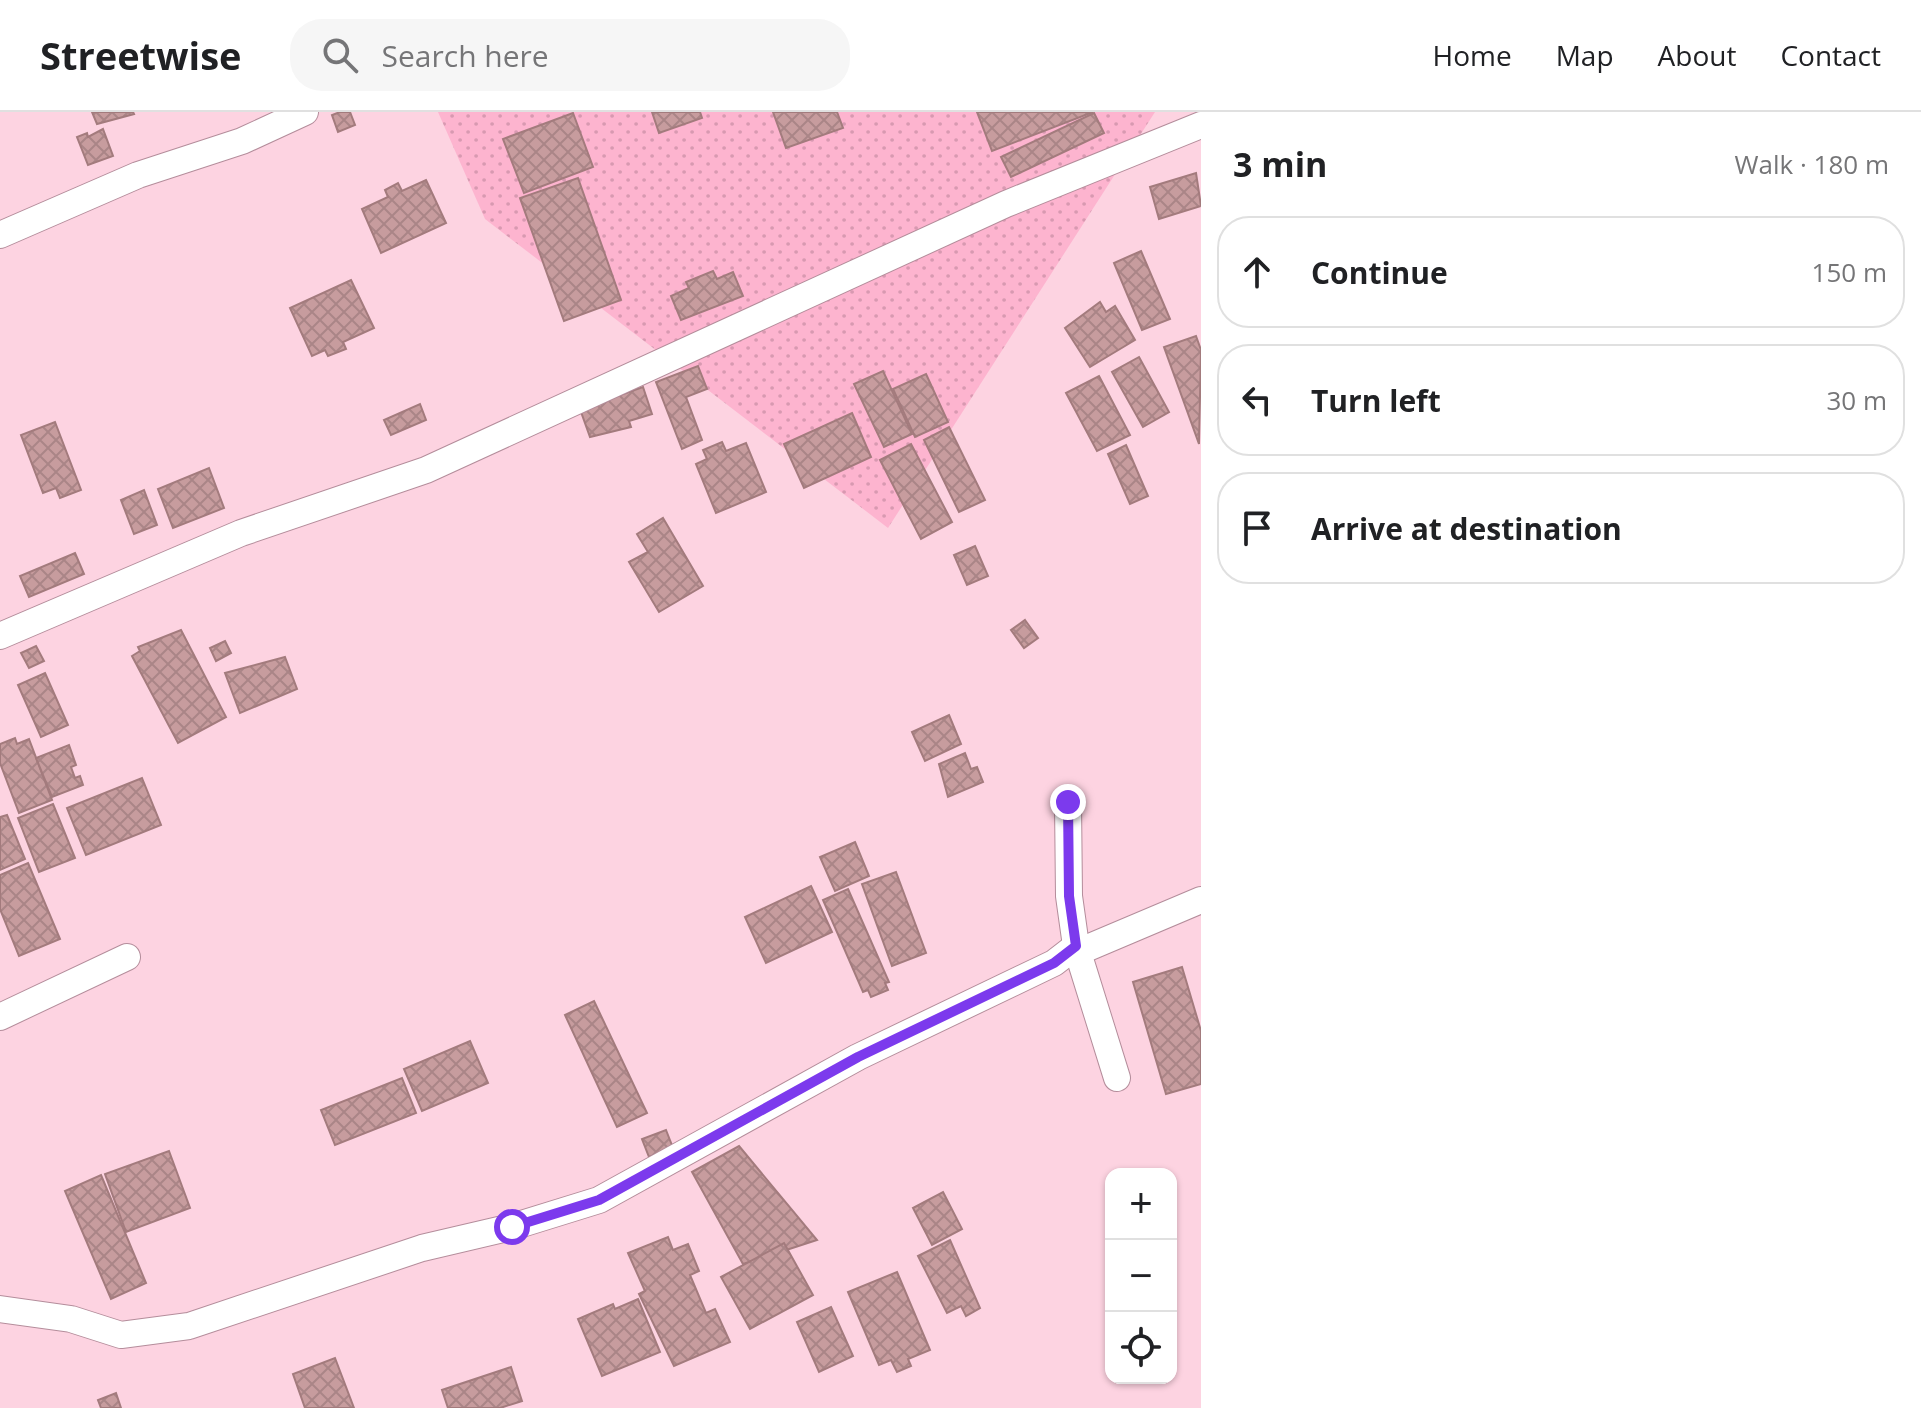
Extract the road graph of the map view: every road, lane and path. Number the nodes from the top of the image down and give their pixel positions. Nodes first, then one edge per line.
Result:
1 (305, 112) edge
2 (1201, 125) edge
3 (0, 235) edge
4 (0, 636) edge
5 (1068, 802) dead end
6 (1201, 900) edge
7 (1077, 949) junction
8 (127, 957) dead end
9 (0, 1017) edge
10 (1117, 1078) dead end
11 (0, 1309) edge

1 - 3 street
2 - 4 street
5 - 7 street
6 - 7 street
7 - 10 street
7 - 11 street
8 - 9 street

